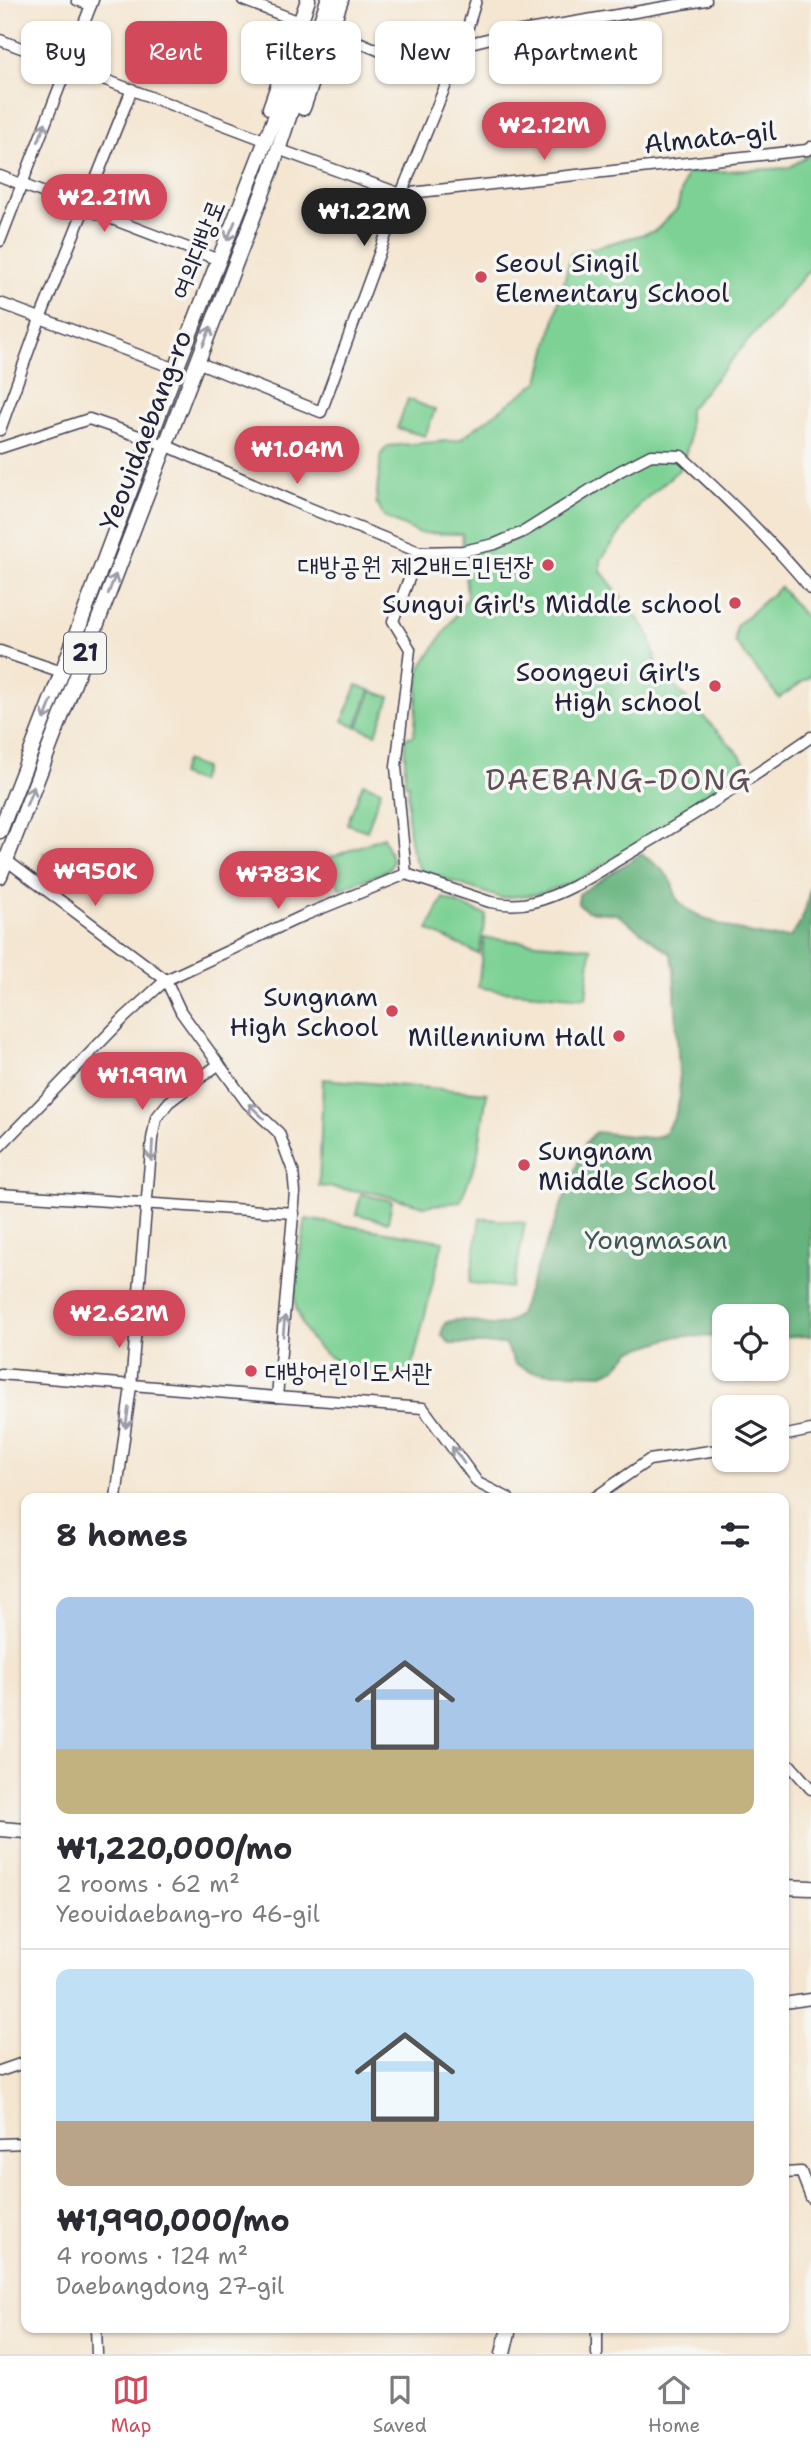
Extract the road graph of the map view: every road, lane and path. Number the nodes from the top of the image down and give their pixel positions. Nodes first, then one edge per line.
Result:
1 (77, 0) edge
2 (243, 0) edge
3 (307, 0) edge
4 (319, 0) edge
5 (328, 0) edge
6 (341, 0) edge
7 (476, 0) edge
8 (706, 0) edge
9 (92, 3) edge
10 (85, 21) edge
11 (297, 21) edge
12 (300, 21) edge
13 (333, 21) edge
14 (470, 21) edge
15 (0, 40) edge
16 (475, 41) edge
17 (21, 48) edge
18 (111, 82) edge
19 (60, 84) edge
20 (278, 84) edge
21 (311, 84) edge
22 (446, 84) edge
23 (131, 89) junction
24 (259, 138) junction
25 (811, 147) edge
26 (286, 152) junction
27 (264, 169) junction
28 (0, 176) edge
29 (22, 184) junction
30 (401, 194) junction
31 (84, 210) junction
32 (0, 241) edge
33 (219, 260) junction
34 (0, 303) edge
35 (40, 318) junction
36 (197, 362) junction
37 (176, 369) junction
38 (0, 430) edge
39 (150, 440) junction
40 (165, 445) junction
41 (0, 448) edge
42 (419, 552) junction
43 (811, 589) edge
44 (1, 654) edge
45 (62, 672) junction
46 (811, 737) edge
47 (0, 831) edge
48 (3, 859) edge
49 (406, 874) junction
50 (0, 876) edge
51 (166, 980) junction
52 (219, 1064) junction
53 (0, 1146) edge
54 (0, 1194) edge
55 (149, 1204) junction
56 (294, 1213) junction
57 (0, 1374) edge
58 (131, 1386) junction
59 (277, 1397) junction
60 (811, 1430) edge
61 (789, 1435) edge
62 (712, 1451) edge
63 (117, 1493) edge
64 (498, 1493) edge
65 (601, 1493) edge
66 (789, 1766) edge
67 (811, 1789) edge
68 (0, 1829) edge
69 (21, 1831) edge
70 (789, 1887) edge
71 (811, 1888) edge
72 (811, 1998) edge
73 (789, 2002) edge
74 (21, 2064) edge
75 (0, 2071) edge
76 (21, 2143) edge
77 (0, 2144) edge
78 (789, 2173) edge
79 (811, 2198) edge
80 (96, 2333) edge
81 (508, 2333) edge
82 (597, 2333) edge
83 (97, 2354) edge
84 (503, 2354) edge
85 (597, 2354) edge

1 - 9 street
2 - 11 street
3 - 12 main road, 21
4 - 27 main road, 여의대방로
5 - 27 main road, Yeouidaebang-ro
6 - 13 main road, 21
7 - 14 street
8 - 16 street
9 - 10 street
15 - 17 street
18 - 23 street
29 -> 19 street
20 - 24 main road, 21
21 - 26 main road, 21
22 - 30 street
23 - 24 street
23 - 31 street
24 - 27 main road, 21
25 - 30 street, Almata-gil
26 - 27 main road, 21
26 - 30 street, Almata-gil
27 -> 33 main road, 여의대방로
36 -> 27 main road, Yeouidaebang-ro / 21
28 - 29 street
29 - 31 street
29 - 32 street
30 - 36 street
31 - 33 street
31 - 35 street
33 - 37 main road, 여의대방로
34 - 35 street
35 - 37 street
35 - 38 street
36 - 40 main road, Yeouidaebang-ro / 21
37 - 39 main road, 여의대방로
39 - 40 street
39 - 41 street
39 - 45 main road, 여의대방로
40 - 42 street
48 -> 40 main road, Yeouidaebang-ro / 21
42 - 43 street
42 - 49 street
44 - 45 street
45 -> 47 main road, 여의대방로
46 - 49 street
48 - 50 main road, Yeouidaebang-ro / 21
48 - 51 street
49 - 51 street
51 - 52 street
51 - 53 street
52 -> 55 street
56 -> 52 street
54 - 55 street
55 - 56 street
55 - 58 street
59 -> 56 street
57 - 58 street
58 - 59 street
58 -> 63 street
64 -> 59 street
60 - 61 street
62 - 65 street
66 - 67 street
68 - 69 main road
70 - 71 main road
72 - 73 street
74 - 75 street
76 - 77 street
78 - 79 street
80 - 83 street
81 - 84 main road
82 - 85 street

